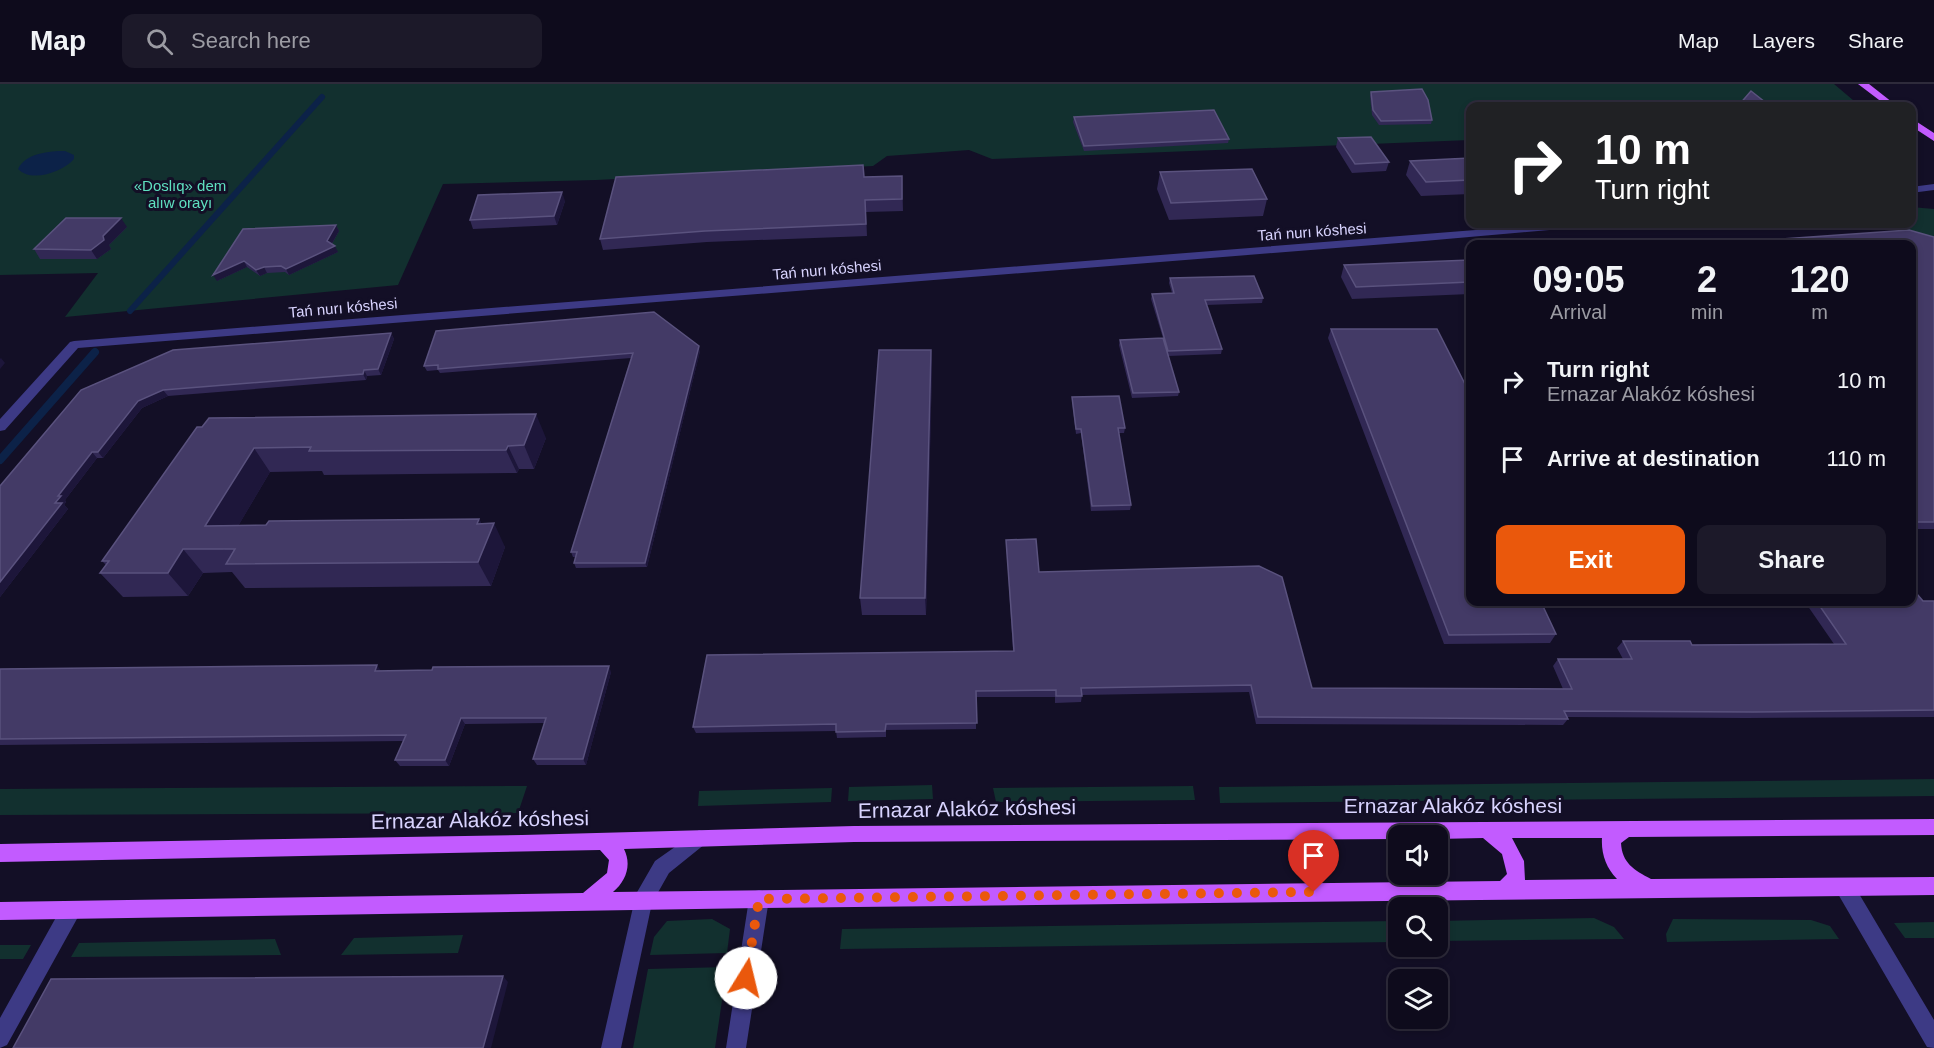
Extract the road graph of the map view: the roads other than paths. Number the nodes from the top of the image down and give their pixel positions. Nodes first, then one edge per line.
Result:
1 (1863, 84) edge
2 (1887, 102) edge
3 (1916, 125) edge
4 (1934, 138) edge
5 (1934, 187) edge
6 (1916, 189) edge
7 (1538, 228) edge
8 (0, 427) edge
9 (1934, 827) edge
10 (1484, 830) junction
11 (1625, 830) junction
12 (699, 838) junction
13 (602, 841) junction
14 (0, 853) edge
15 (1934, 886) edge
16 (1650, 888) junction
17 (1845, 888) junction
18 (1504, 890) junction
19 (759, 899) junction
20 (643, 901) junction
21 (586, 902) junction
22 (71, 910) junction
23 (0, 911) edge
24 (0, 1038) edge
25 (1934, 1040) edge
26 (611, 1048) edge
27 (736, 1048) edge

1 - 2 main road
3 - 4 main road
5 - 6 street
7 - 8 street, Tań nurı kóshesi
9 - 11 main road, Ernazar Alakóz kóshesi
10 - 11 main road, Ernazar Alakóz kóshesi
10 - 12 main road, Ernazar Alakóz kóshesi
10 - 18 main road
11 - 16 main road
12 - 13 main road, Ernazar Alakóz kóshesi
12 - 20 street
13 - 14 main road, Ernazar Alakóz kóshesi
13 - 21 main road
15 - 17 main road
16 - 17 main road
16 - 18 main road
17 - 25 street
18 - 19 main road
19 - 20 main road
19 - 27 street
20 - 21 main road
20 - 26 street
21 - 22 main road
22 - 23 main road
22 - 24 street

